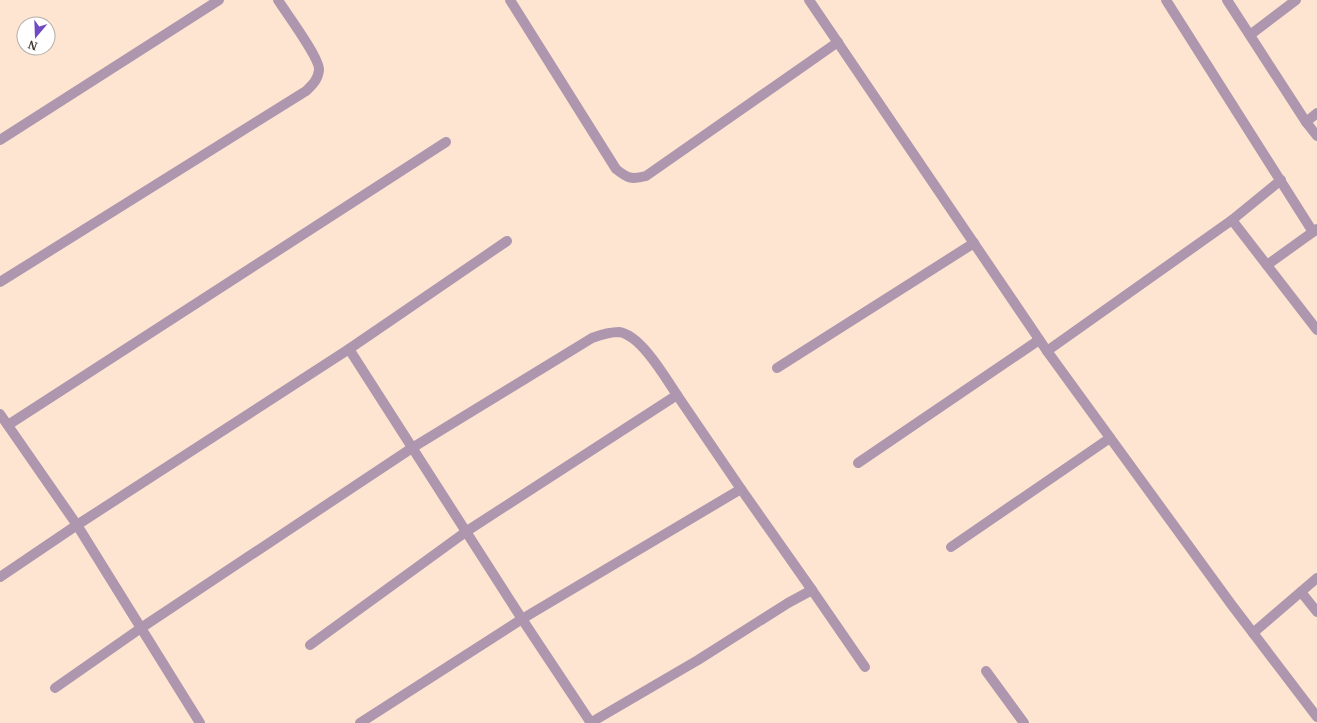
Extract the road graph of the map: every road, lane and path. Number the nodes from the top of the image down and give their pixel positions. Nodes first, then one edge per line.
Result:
1 (219, 0) edge
2 (278, 0) edge
3 (510, 0) edge
4 (809, 0) edge
5 (1166, 0) edge
6 (1227, 0) edge
7 (1296, 0) edge
8 (1250, 35) junction
9 (838, 42) junction
10 (1317, 113) edge
11 (1306, 122) junction
12 (1317, 136) edge
13 (0, 140) edge
14 (446, 142) dead end
15 (1281, 180) junction
16 (1232, 220) junction
17 (1315, 230) edge
18 (507, 241) dead end
19 (974, 243) junction
20 (1267, 265) junction
21 (0, 282) edge
22 (1317, 330) edge
23 (1039, 340) junction
24 (349, 349) junction
25 (1047, 351) junction
26 (777, 368) dead end
27 (677, 394) junction
28 (3, 422) edge
29 (1110, 438) junction
30 (412, 448) junction
31 (858, 464) dead end
32 (741, 490) junction
33 (77, 525) junction
34 (467, 532) junction
35 (951, 546) dead end
36 (0, 577) edge
37 (1317, 578) edge
38 (812, 590) junction
39 (1301, 592) junction
40 (1317, 612) edge
41 (522, 619) junction
42 (141, 628) junction
43 (1253, 633) junction
44 (310, 645) dead end
45 (865, 666) dead end
46 (986, 671) dead end
47 (55, 688) dead end
48 (1317, 717) edge
49 (200, 723) edge
50 (360, 723) edge
51 (591, 723) edge
52 (1024, 723) edge

1 - 13 street
2 - 21 street
3 - 9 street
4 - 9 street
5 - 15 street
6 - 8 street
7 - 8 street
8 - 11 street
9 - 19 street
10 - 11 street
11 - 12 street
14 - 28 street
15 - 16 street
15 - 17 street
16 - 20 street
16 - 25 street
17 - 20 street
18 - 24 street
19 - 23 street
19 - 26 street
20 - 22 street
23 - 25 street
23 - 31 street
24 - 30 street
24 - 33 street
25 - 29 street
27 - 30 street
27 - 32 street
27 - 34 street
28 - 33 street
29 - 35 street
29 - 43 street
30 - 34 street
30 - 42 street
32 - 38 street
32 - 41 street
33 - 36 street
33 - 42 street
34 - 41 street
34 - 44 street
37 - 39 street
38 - 45 street
38 - 51 street
39 - 40 street
39 - 43 street
41 - 50 street
41 - 51 street
42 - 47 street
42 - 49 street
43 - 48 street
46 - 52 street

